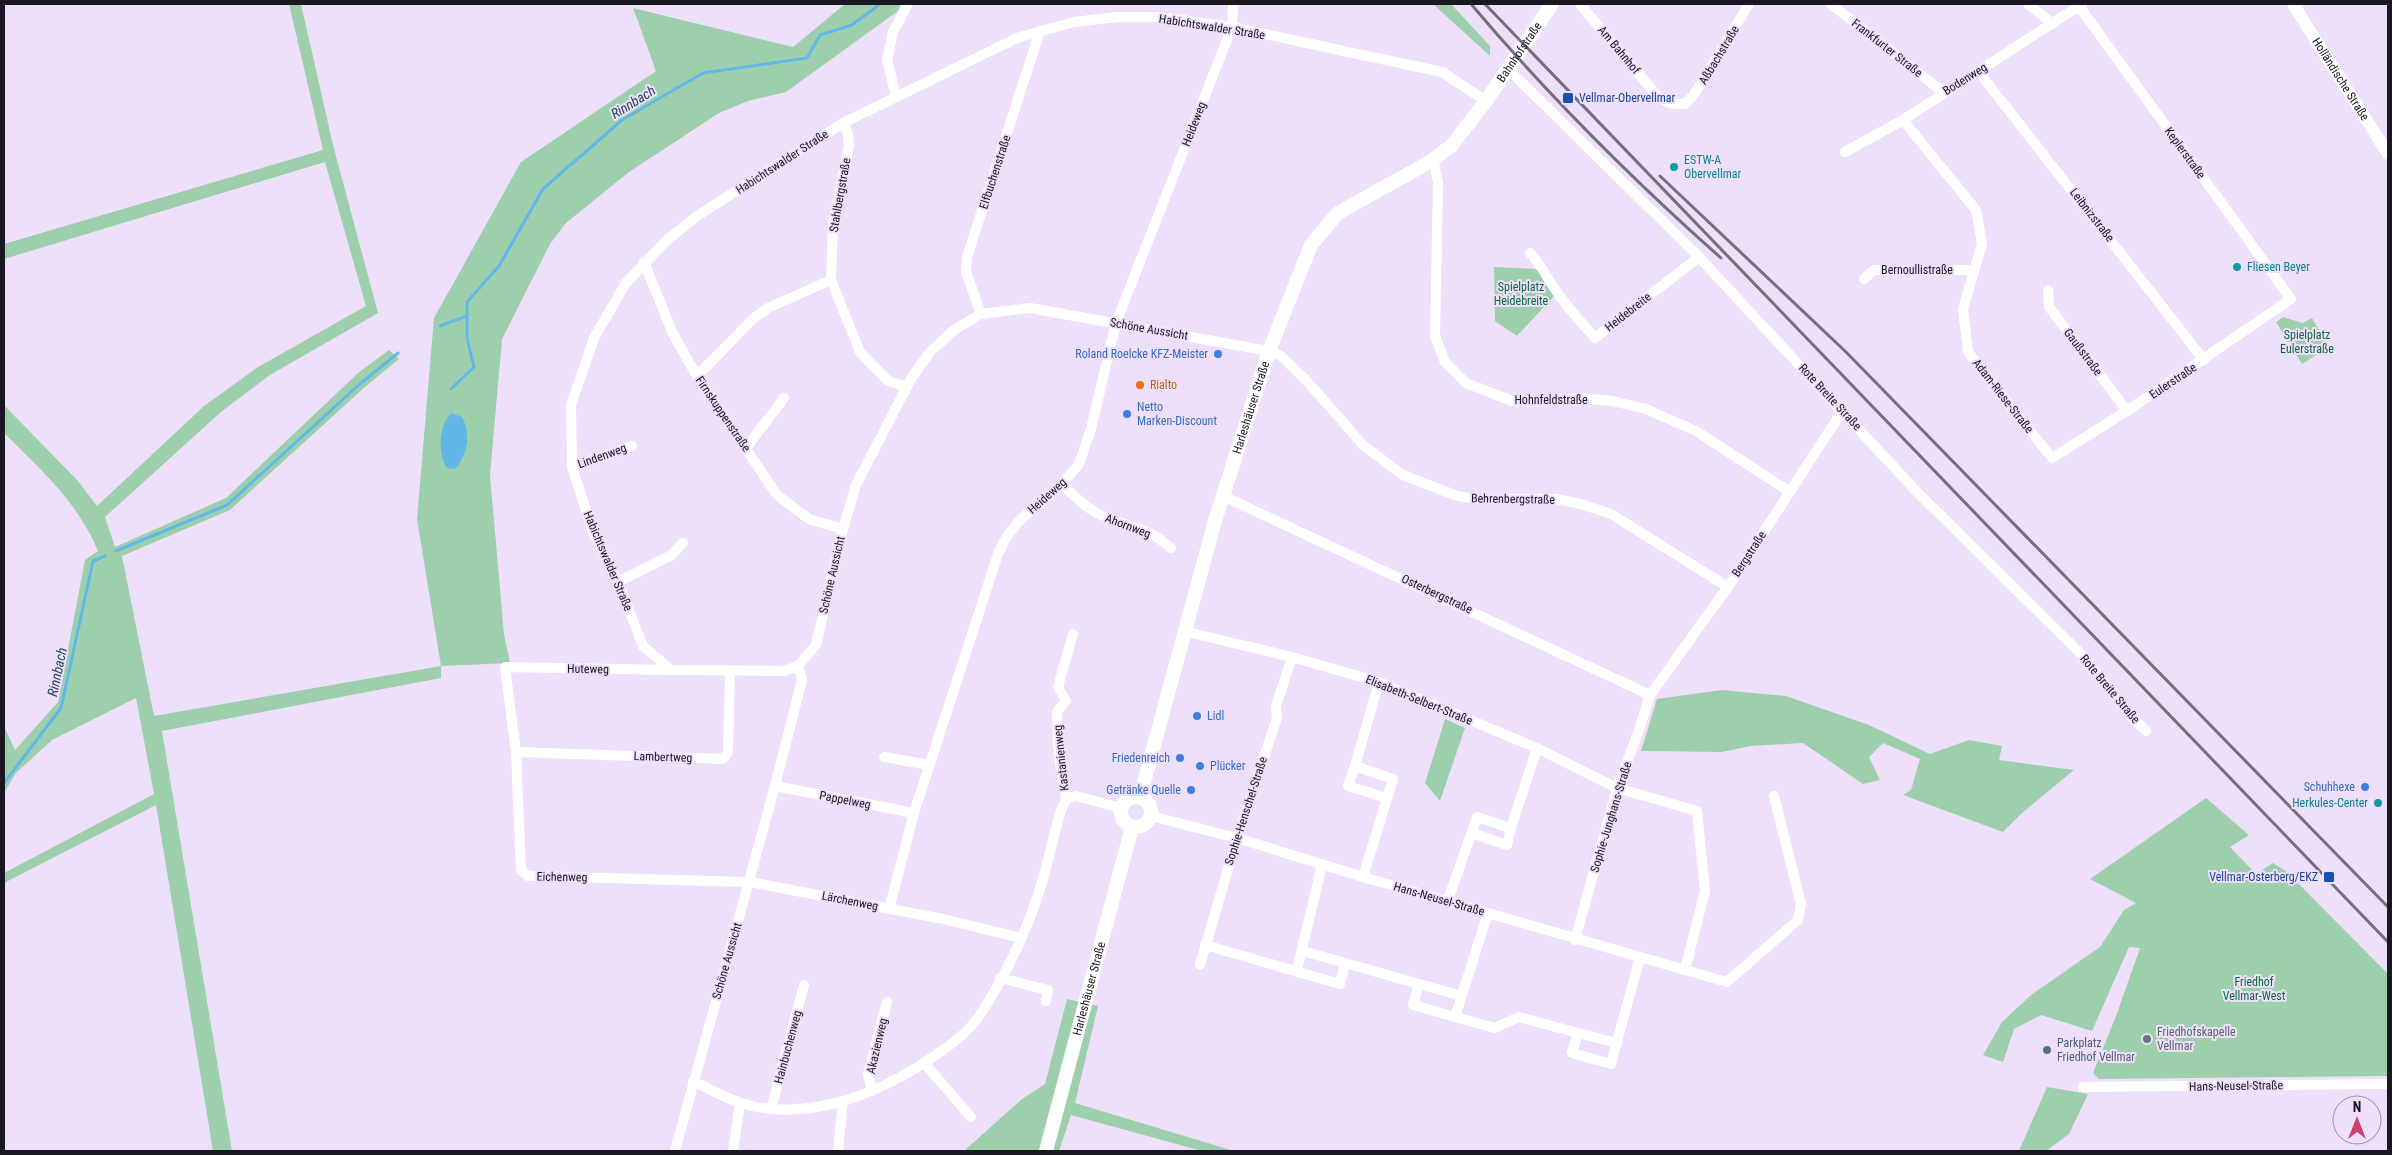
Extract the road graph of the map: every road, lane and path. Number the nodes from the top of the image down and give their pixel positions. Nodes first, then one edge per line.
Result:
1 (908, 4) edge
2 (1233, 4) edge
3 (1580, 4) edge
4 (1749, 4) edge
5 (1830, 4) edge
6 (2028, 4) edge
7 (2293, 4) edge
8 (2080, 5) edge
9 (1548, 9) edge
10 (2053, 24) junction
11 (1232, 28) junction
12 (1040, 31) junction
13 (1510, 64) junction
14 (1978, 72) junction
15 (1943, 92) junction
16 (896, 96) junction
17 (1486, 100) junction
18 (1686, 104) joint
19 (1902, 120) junction
20 (843, 123) junction
21 (1845, 152) dead end
22 (2388, 154) edge
23 (1433, 160) junction
24 (1530, 253) dead end
25 (1699, 257) junction
26 (644, 262) junction
27 (1973, 270) junction
28 (1864, 279) dead end
29 (831, 280) junction
30 (2048, 290) dead end
31 (2291, 300) joint
32 (981, 314) junction
33 (1116, 323) junction
34 (1269, 351) junction
35 (2204, 360) junction
36 (697, 376) junction
37 (907, 387) junction
38 (784, 398) dead end
39 (1843, 410) junction
40 (2127, 411) junction
41 (632, 446) dead end
42 (746, 448) junction
43 (2052, 458) joint
44 (572, 467) junction
45 (1062, 484) junction
46 (1790, 492) junction
47 (1222, 496) junction
48 (843, 529) junction
49 (683, 543) dead end
50 (1171, 548) dead end
51 (618, 582) junction
52 (1728, 587) junction
53 (1184, 631) junction
54 (1073, 634) dead end
55 (1292, 657) junction
56 (798, 666) junction
57 (505, 667) joint
58 (671, 670) junction
59 (730, 672) junction
60 (1379, 682) junction
61 (1650, 695) junction
62 (2146, 731) dead end
63 (1538, 748) junction
64 (516, 752) junction
65 (884, 757) dead end
66 (929, 765) junction
67 (1355, 766) junction
68 (776, 786) junction
69 (1617, 788) junction
70 (1774, 796) dead end
71 (1140, 797) junction
72 (1387, 798) junction
73 (1066, 799) junction
74 (1121, 808) junction
75 (914, 813) junction
76 (1151, 816) junction
77 (1130, 826) junction
78 (1511, 828) junction
79 (1472, 833) junction
80 (1237, 838) junction
81 (1322, 865) junction
82 (1363, 877) junction
83 (750, 882) junction
84 (1448, 900) junction
85 (888, 909) junction
86 (1488, 913) junction
87 (1021, 938) junction
88 (1575, 940) junction
89 (1205, 945) junction
90 (1303, 951) junction
91 (1640, 956) junction
92 (1345, 964) junction
93 (1200, 965) dead end
94 (1296, 970) junction
95 (1685, 970) junction
96 (1000, 978) junction
97 (1419, 984) junction
98 (804, 985) dead end
99 (1462, 996) junction
100 (1046, 1001) dead end
101 (888, 1002) dead end
102 (1455, 1017) junction
103 (1578, 1033) junction
104 (1617, 1043) junction
105 (925, 1064) junction
106 (693, 1081) junction
107 (2388, 1084) edge
108 (2083, 1087) dead end
109 (872, 1091) junction
110 (843, 1101) junction
111 (740, 1103) junction
112 (771, 1110) junction
113 (971, 1117) dead end
114 (675, 1151) edge
115 (733, 1151) edge
116 (838, 1151) edge
117 (1046, 1151) edge

1 - 16 street
2 - 11 street, Heideweg
3 - 18 street, Am Bahnhof
4 - 18 street, Aßbachstraße
5 - 15 street, Frankfurter Straße
6 - 10 street
7 - 22 street, Holländische Straße
8 - 10 street, Bodenweg
8 - 31 street, Keplerstraße
9 - 13 main road, Bahnhofstraße
10 - 14 street, Bodenweg
11 - 12 street, Habichtswalder Straße
11 - 17 street, Habichtswalder Straße
11 - 33 street, Heideweg
12 - 16 street, Habichtswalder Straße
12 - 32 street, Elfbuchenstraße
13 - 17 main road, Bahnhofstraße
13 - 25 street, Rote Breite Straße
14 - 15 street, Bodenweg
14 - 35 street, Leibnizstraße
15 - 19 street, Bodenweg
16 - 20 street, Habichtswalder Straße
17 - 23 main road, Harleshäuser Straße
19 - 21 street, Bodenweg
19 - 27 street, Adam-Riese-Straße
20 - 26 street, Habichtswalder Straße
20 - 29 street, Stahlbergstraße
23 - 34 main road, Harleshäuser Straße
23 - 46 street, Hohnfeldstraße
24 - 25 street, Heidebreite
25 - 39 street, Rote Breite Straße
26 - 36 street, Firnskuppenstraße
26 - 44 street, Habichtswalder Straße
27 - 28 street, Bernoullistraße
27 - 43 street, Adam-Riese-Straße
29 - 36 street
29 - 37 street, Stahlbergstraße
30 - 40 street, Gaußstraße
31 - 35 street, Eulerstraße
32 - 33 street, Schöne Aussicht
32 - 37 street, Schöne Aussicht
33 - 34 street, Schöne Aussicht
33 - 45 street, Heideweg
34 - 47 main road, Harleshäuser Straße
34 - 52 street, Behrenbergstraße
35 - 40 street, Eulerstraße
36 - 42 street, Firnskuppenstraße
37 - 48 street, Schöne Aussicht
38 - 42 street
39 - 46 street, Bergstraße
39 - 62 street, Rote Breite Straße
40 - 43 street, Eulerstraße
41 - 44 street, Lindenweg
42 - 48 street, Firnskuppenstraße
44 - 51 street, Habichtswalder Straße
45 - 50 street, Ahornweg
45 - 66 street, Heideweg
46 - 52 street, Bergstraße
47 - 53 main road, Harleshäuser Straße
47 - 61 street, Osterbergstraße
48 - 56 street, Schöne Aussicht
49 - 51 street
51 - 58 street, Habichtswalder Straße
52 - 61 street, Bergstraße
53 - 55 street, Elisabeth-Selbert-Straße
53 - 71 main road, Harleshäuser Straße
54 - 73 street, Kastanienweg
55 - 60 street, Elisabeth-Selbert-Straße
55 - 80 street, Sophie-Henschel-Straße
56 - 59 street
56 - 68 street, Schöne Aussicht
57 - 58 street, Huteweg
57 - 64 street, Eichenweg
58 - 59 street
59 - 64 street, Lambertweg
60 - 63 street, Elisabeth-Selbert-Straße
60 - 67 street
61 - 69 street, Sophie-Junghans-Straße
63 - 69 street, Elisabeth-Selbert-Straße
63 - 78 street
64 - 83 street, Eichenweg
65 - 66 street
66 - 75 street, Heideweg
67 - 72 street
67 - 72 street
68 - 75 street, Pappelweg
68 - 83 street, Schöne Aussicht
69 - 88 street, Sophie-Junghans-Straße
69 - 95 street, Elisabeth-Selbert-Straße
70 - 95 street, Hans-Neusel-Straße
71 - 74 main road
71 - 76 main road
72 - 82 street
73 - 74 street, Kastanienweg
73 - 87 street, Kastanienweg
74 - 77 main road
75 - 85 street, Heideweg
76 - 77 main road
76 - 80 street, Hans-Neusel-Straße
77 - 117 main road, Harleshäuser Straße
78 - 79 street
78 - 79 street
79 - 84 street
80 - 81 street, Hans-Neusel-Straße
80 - 89 street, Sophie-Henschel-Straße
81 - 82 street, Hans-Neusel-Straße
81 - 90 street
82 - 84 street, Hans-Neusel-Straße
83 - 85 street, Lärchenweg
83 - 106 street, Schöne Aussicht
84 - 86 street, Hans-Neusel-Straße
85 - 87 street, Lärchenweg
86 - 88 street, Hans-Neusel-Straße
86 - 99 street
87 - 96 street, Kastanienweg
88 - 91 street, Hans-Neusel-Straße
89 - 93 street, Sophie-Henschel-Straße
89 - 94 street
90 - 92 street
90 - 94 street
91 - 95 street, Hans-Neusel-Straße
91 - 104 street
92 - 94 street
92 - 97 street
96 - 100 street
96 - 105 street, Kastanienweg
97 - 99 street
97 - 102 street
98 - 112 street, Hainbuchenweg
99 - 102 street
101 - 109 street, Akazienweg
102 - 103 street
103 - 104 street
103 - 104 street
105 - 109 street, Kastanienweg
105 - 113 street
106 - 111 street, Kastanienweg
106 - 114 street, Schöne Aussicht
107 - 108 street, Hans-Neusel-Straße
109 - 110 street, Kastanienweg
110 - 112 street, Kastanienweg
110 - 116 street
111 - 112 street, Kastanienweg
111 - 115 street

